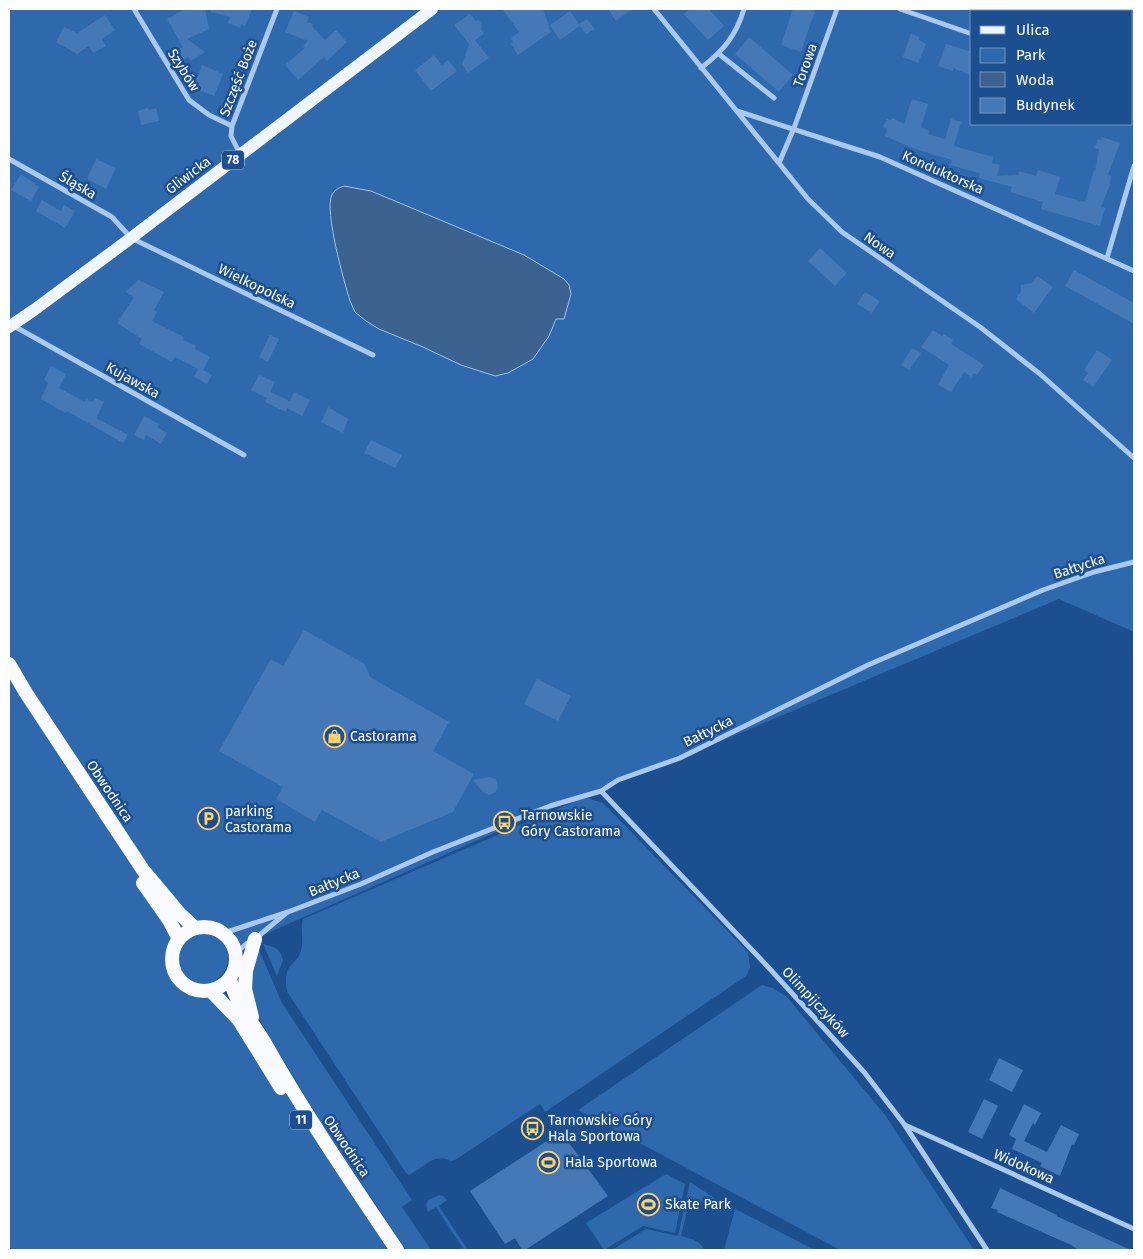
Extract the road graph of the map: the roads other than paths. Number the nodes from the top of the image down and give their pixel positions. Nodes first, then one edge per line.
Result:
1 (134, 9) edge
2 (277, 9) edge
3 (432, 9) edge
4 (654, 9) edge
5 (744, 9) edge
6 (837, 9) edge
7 (900, 9) edge
8 (970, 33) edge
9 (719, 54) junction
10 (701, 68) junction
11 (774, 98) dead end
12 (736, 111) junction
13 (232, 126) junction
14 (794, 128) junction
15 (240, 154) junction
16 (9, 159) edge
17 (779, 163) junction
18 (1134, 166) edge
19 (131, 238) junction
20 (1107, 258) junction
21 (1134, 271) edge
22 (10, 326) edge
23 (373, 355) dead end
24 (244, 455) dead end
25 (1134, 458) edge
26 (1134, 562) edge
27 (9, 664) edge
28 (9, 682) edge
29 (601, 791) junction
30 (288, 912) junction
31 (196, 928) junction
32 (224, 933) junction
33 (178, 939) junction
34 (256, 939) junction
35 (236, 953) junction
36 (230, 979) junction
37 (212, 992) junction
38 (254, 1025) junction
39 (904, 1124) junction
40 (1134, 1229) edge
41 (388, 1250) edge
42 (397, 1250) edge
43 (987, 1250) edge

1 - 13 street, Szybów
2 - 13 street, Szczęść Boże
3 - 15 main road, Gliwicka / 78
4 - 10 street, Nowa
5 - 9 street
6 - 14 street, Torowa
7 - 8 street
9 - 10 street
9 - 11 street
10 - 12 street, Nowa
12 - 14 street, Konduktorska
12 - 17 street, Nowa
13 - 15 street, Szczęść Boże
14 - 17 street, Torowa
14 - 20 street, Konduktorska
15 - 19 main road, Gliwicka / 78
16 - 19 street, Śląska
17 - 25 street, Nowa
18 - 20 street
19 - 22 main road, Gliwicka / 78
19 - 23 street, Wielkopolska
20 - 21 street, Konduktorska
22 - 24 street, Kujawska
26 - 29 street, Bałtycka
27 - 31 highway, Obwodnica
28 - 33 highway, Obwodnica
29 - 30 street, Bałtycka
29 - 39 street, Olimpijczyków
30 - 32 street, Bałtycka
30 - 34 street, Bałtycka
31 - 32 highway
31 - 33 highway
32 - 35 highway
33 - 37 highway
34 - 35 street, Bałtycka
34 - 38 highway
35 - 36 highway
36 - 37 highway
36 - 38 highway, Obwodnica / 11
37 - 41 highway, Obwodnica / 11
38 - 42 highway, Obwodnica / 11
39 - 40 street, Widokowa
39 - 43 street, Olimpijczyków

